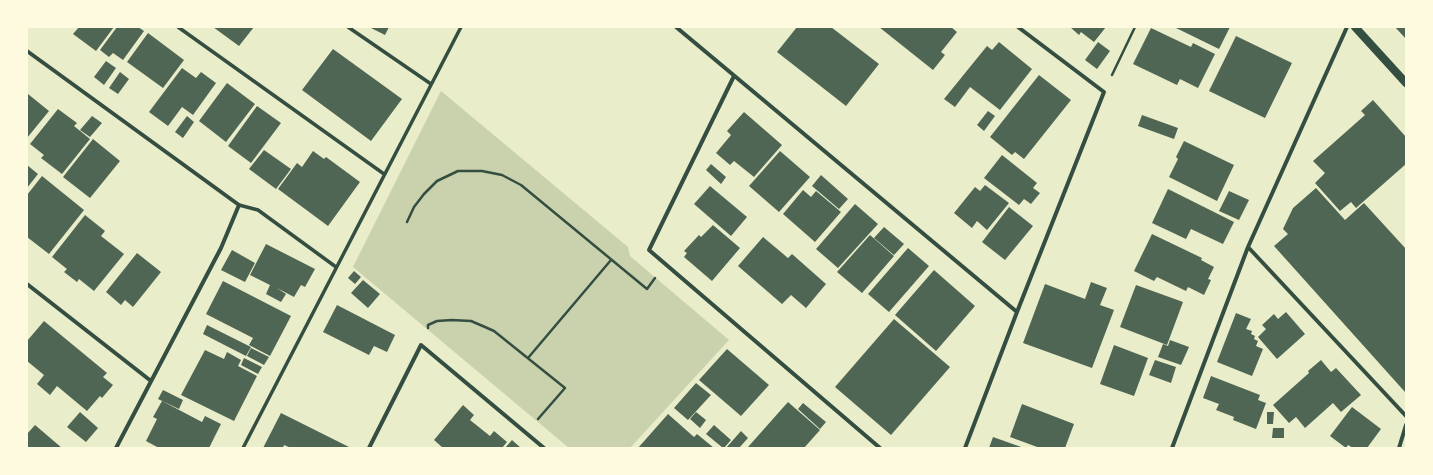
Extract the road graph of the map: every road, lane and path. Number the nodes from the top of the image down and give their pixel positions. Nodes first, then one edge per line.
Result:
1 (178, 27) edge
2 (348, 27) edge
3 (461, 27) edge
4 (676, 27) edge
5 (1018, 27) edge
6 (1135, 27) edge
7 (1347, 27) edge
8 (1356, 27) edge
9 (27, 50) edge
10 (734, 76) junction
11 (431, 84) junction
12 (1406, 84) edge
13 (1104, 92) junction
14 (384, 174) junction
15 (238, 205) junction
16 (407, 222) dead end
17 (1248, 247) junction
18 (611, 260) junction
19 (666, 264) junction
20 (336, 267) junction
21 (27, 284) edge
22 (1017, 312) junction
23 (421, 345) junction
24 (528, 358) junction
25 (151, 382) junction
26 (1406, 416) edge
27 (1406, 425) edge
28 (526, 433) junction
29 (116, 448) edge
30 (243, 448) edge
31 (369, 448) edge
32 (544, 448) edge
33 (880, 448) edge
34 (964, 448) edge
35 (1172, 448) edge
36 (1399, 448) edge

1 - 14 street
2 - 11 street
3 - 11 street
4 - 10 street
5 - 13 street
6 - 13 path
7 - 17 street
8 - 12 main road
9 - 15 street
10 - 19 street
10 - 22 street
11 - 14 street
13 - 22 street
14 - 20 street
15 - 20 street
15 - 25 street
16 - 18 path
17 - 26 street
17 - 35 street
18 - 19 path
18 - 24 path
19 - 33 street
20 - 30 street
21 - 25 street
22 - 34 street
23 - 24 path
23 - 28 street
23 - 31 street
24 - 28 path
25 - 29 street
27 - 36 street
28 - 32 street

